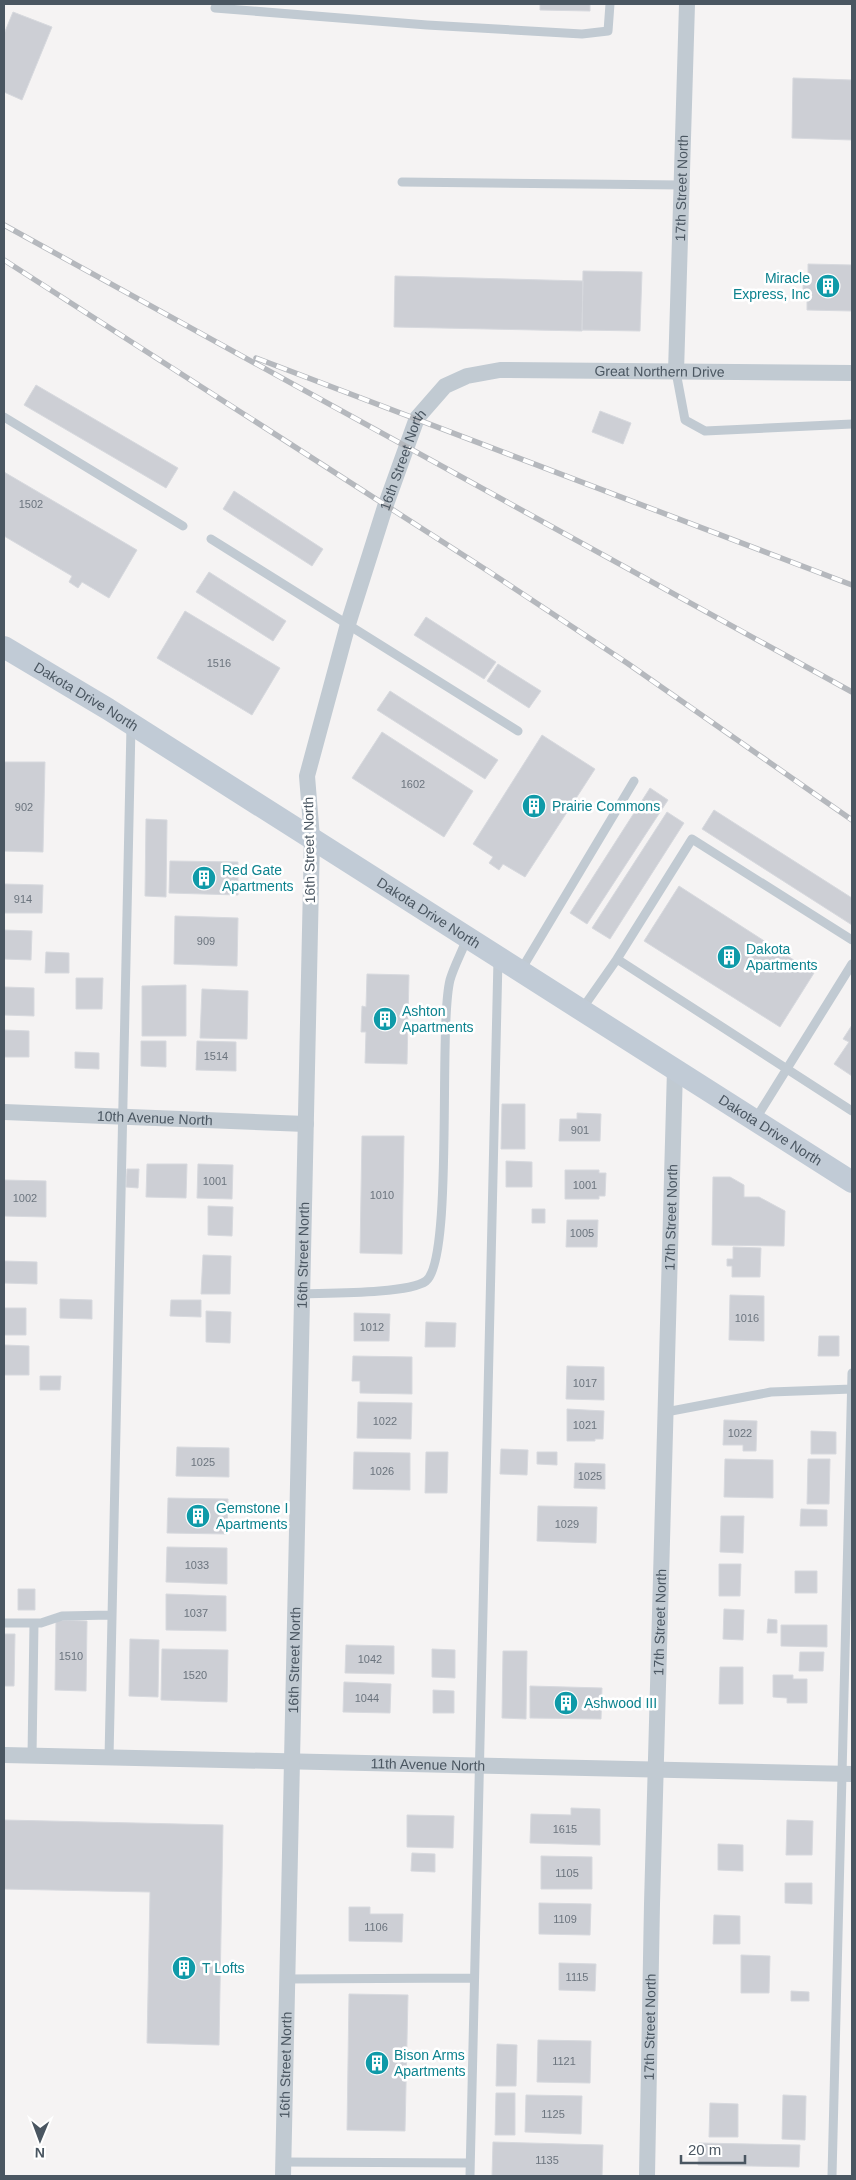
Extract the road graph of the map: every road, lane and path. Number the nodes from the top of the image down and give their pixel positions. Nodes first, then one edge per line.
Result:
1 (610, 4) edge
2 (687, 4) edge
3 (215, 8) dead end
4 (402, 182) dead end
5 (682, 185) junction
6 (676, 372) junction
7 (852, 373) edge
8 (467, 376) joint
9 (4, 417) edge
10 (852, 424) edge
11 (183, 526) dead end
12 (211, 539) dead end
13 (348, 624) junction
14 (4, 647) edge
15 (132, 724) junction
16 (518, 731) dead end
17 (634, 781) dead end
18 (312, 838) junction
19 (467, 938) junction
20 (852, 940) edge
21 (498, 956) junction
22 (617, 959) junction
23 (852, 964) edge
24 (520, 971) junction
25 (582, 1010) junction
26 (786, 1068) junction
27 (676, 1069) junction
28 (852, 1111) edge
29 (4, 1112) edge
30 (123, 1117) junction
31 (755, 1120) junction
32 (306, 1124) junction
33 (852, 1182) edge
34 (302, 1294) junction
35 (852, 1373) edge
36 (852, 1388) edge
37 (666, 1412) junction
38 (111, 1615) junction
39 (34, 1622) junction
40 (4, 1623) edge
41 (4, 1756) edge
42 (32, 1756) junction
43 (109, 1758) junction
44 (292, 1762) junction
45 (478, 1766) junction
46 (657, 1771) junction
47 (847, 1774) edge
48 (474, 1978) junction
49 (287, 1979) junction
50 (470, 2163) junction
51 (283, 2169) edge
52 (470, 2176) edge
53 (647, 2176) edge
54 (832, 2176) edge

1 - 3 lane
2 - 5 street, 17th Street North
4 - 5 lane
5 - 6 street, 17th Street North
6 - 7 street, Great Northern Drive
6 - 8 street, Great Northern Drive
6 - 10 lane
8 - 13 street, 16th Street North
9 - 11 lane
12 - 13 lane
13 - 16 lane
13 - 18 street, 16th Street North
14 - 15 street, Dakota Drive North
15 - 18 street, Dakota Drive North
15 - 30 lane
17 - 24 lane
18 - 19 street, Dakota Drive North
18 - 32 street, 16th Street North
19 - 21 street, Dakota Drive North
19 - 34 lane
20 - 22 lane
21 - 24 street, Dakota Drive North
21 - 45 lane
22 - 25 lane
22 - 26 lane
23 - 26 lane
24 - 25 street, Dakota Drive North
25 - 27 street, Dakota Drive North
26 - 28 lane
26 - 31 lane
27 - 31 street, Dakota Drive North
27 - 37 street, 17th Street North
29 - 30 street, 10th Avenue North
30 - 32 street, 10th Avenue North
30 - 38 lane
31 - 33 street, Dakota Drive North
32 - 34 street, 16th Street North
34 - 44 street, 16th Street North
35 - 36 lane
36 - 37 lane
36 - 47 lane
37 - 46 street, 17th Street North
38 - 39 lane
38 - 43 lane
39 - 40 lane
39 - 42 lane
41 - 42 street, 11th Avenue North
42 - 43 street, 11th Avenue North
43 - 44 street, 11th Avenue North
44 - 45 street, 11th Avenue North
44 - 49 street, 16th Street North
45 - 46 street, 11th Avenue North
45 - 48 lane
46 - 47 street, 11th Avenue North
46 - 53 street, 17th Street North
47 - 54 lane
48 - 49 lane
48 - 50 lane
49 - 51 street, 16th Street North
50 - 51 lane
50 - 52 lane

